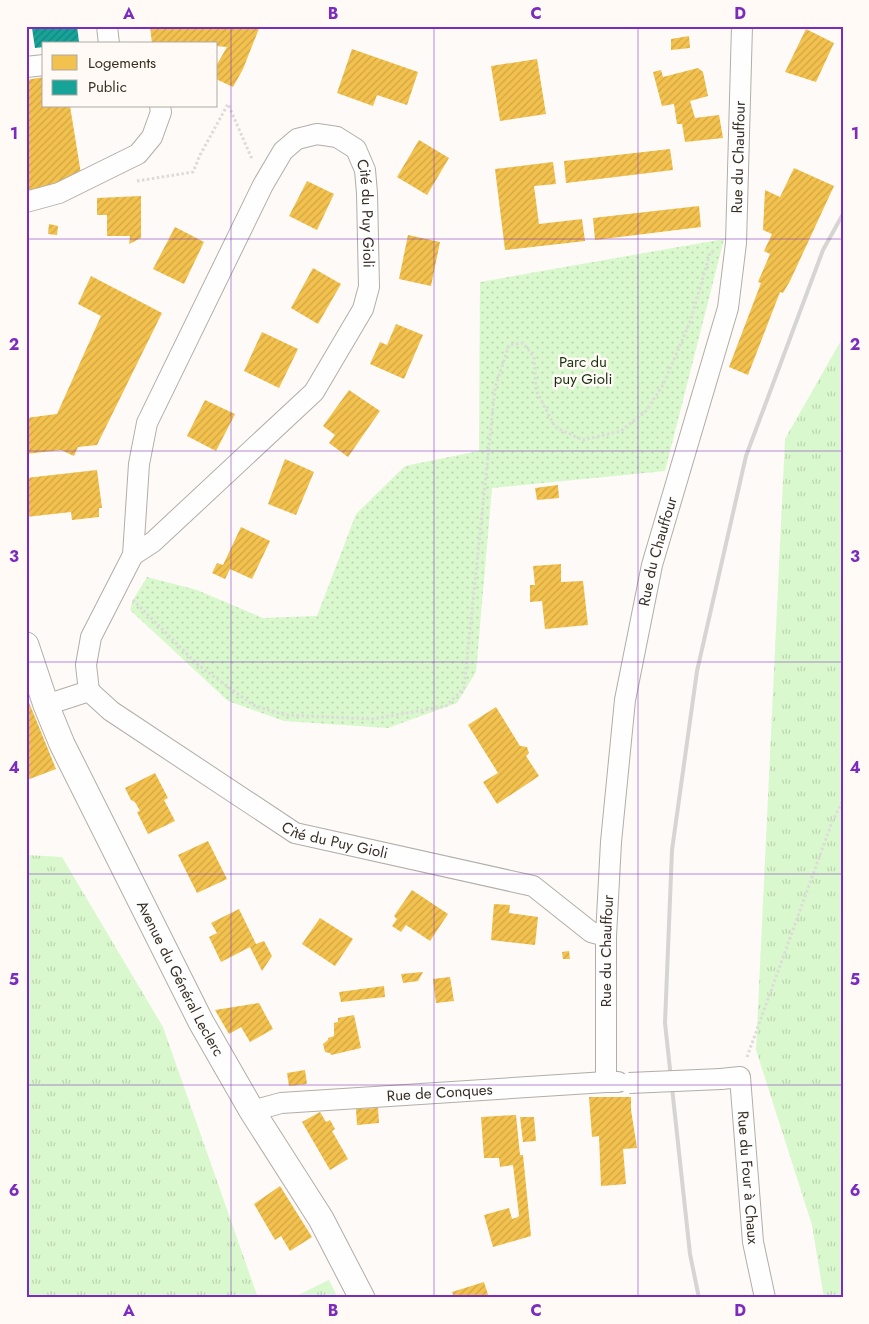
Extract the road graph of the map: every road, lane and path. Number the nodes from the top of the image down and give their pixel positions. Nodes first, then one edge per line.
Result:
1 (107, 26) edge
2 (742, 26) edge
3 (109, 42) edge
4 (42, 65) edge
5 (26, 67) edge
6 (160, 108) edge
7 (113, 166) junction
8 (263, 185) junction
9 (26, 202) edge
10 (736, 242) junction
11 (133, 555) junction
12 (116, 587) junction
13 (26, 645) edge
14 (89, 691) junction
15 (46, 705) junction
16 (843, 801) edge
17 (606, 936) junction
18 (731, 1078) junction
19 (606, 1082) junction
20 (252, 1111) junction
21 (362, 1298) edge
22 (764, 1298) edge

1 - 3 street
2 - 10 street, Rue du Chauffour
4 - 5 street
6 - 7 street
7 - 8 path
7 - 9 street
8 - 11 street, Cité du Puy Gioli
8 - 11 street, Cité du Puy Gioli
10 - 12 path
10 - 17 street, Rue du Chauffour
11 - 12 street, Cité du Puy Gioli
12 - 14 street, Cité du Puy Gioli
13 - 15 street, Avenue du Général Leclerc
14 - 15 street
14 - 17 street, Cité du Puy Gioli
15 - 20 street, Avenue du Général Leclerc
16 - 18 path
17 - 19 street, Rue du Chauffour
18 - 19 street, Rue de Conques, bridge
18 - 22 street, Rue du Four à Chaux
19 - 20 street, Rue de Conques
20 - 21 street, Avenue du Général Leclerc

